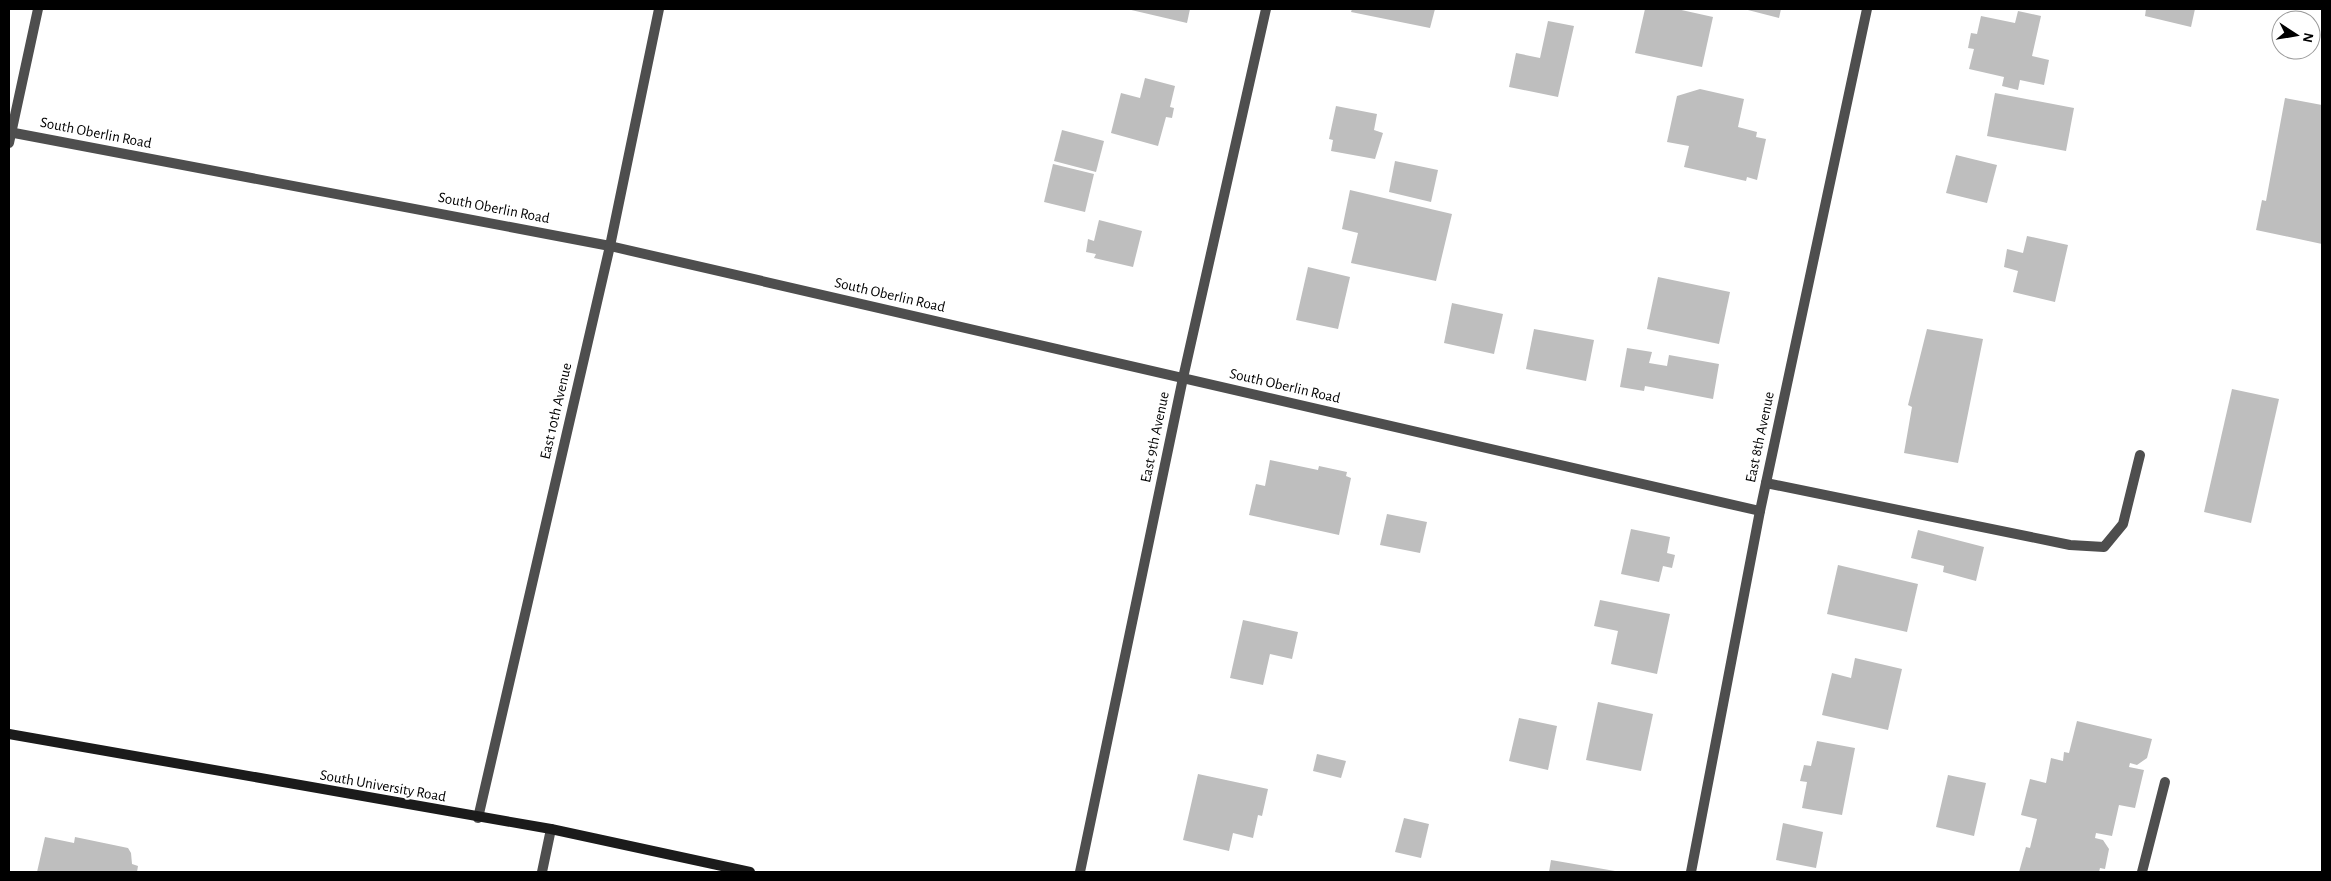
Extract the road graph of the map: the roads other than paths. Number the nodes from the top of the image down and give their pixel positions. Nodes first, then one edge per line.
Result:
1 (38, 9) edge
2 (659, 9) edge
3 (1266, 9) edge
4 (1866, 9) edge
5 (10, 136) edge
6 (610, 246) junction
7 (1183, 378) junction
8 (2140, 455) dead end
9 (1766, 482) junction
10 (1760, 511) junction
11 (9, 734) edge
12 (2165, 782) dead end
13 (478, 818) junction
14 (551, 829) junction
15 (542, 872) edge
16 (750, 872) edge
17 (1080, 872) edge
18 (1691, 872) edge
19 (2142, 872) edge

1 - 5 street
2 - 6 street, East 10th Avenue
3 - 7 street, East 9th Avenue
4 - 9 street, East 8th Avenue
5 - 6 street, South Oberlin Road
6 - 7 street, South Oberlin Road
6 - 13 street, East 10th Avenue
7 - 10 street, South Oberlin Road
7 - 17 street, East 9th Avenue
8 - 9 street
9 - 10 street, East 8th Avenue
10 - 18 street, East 8th Avenue
11 - 13 main road, South University Road
12 - 19 street
13 - 14 main road, South University Road
14 - 15 street
14 - 16 main road, South University Road

